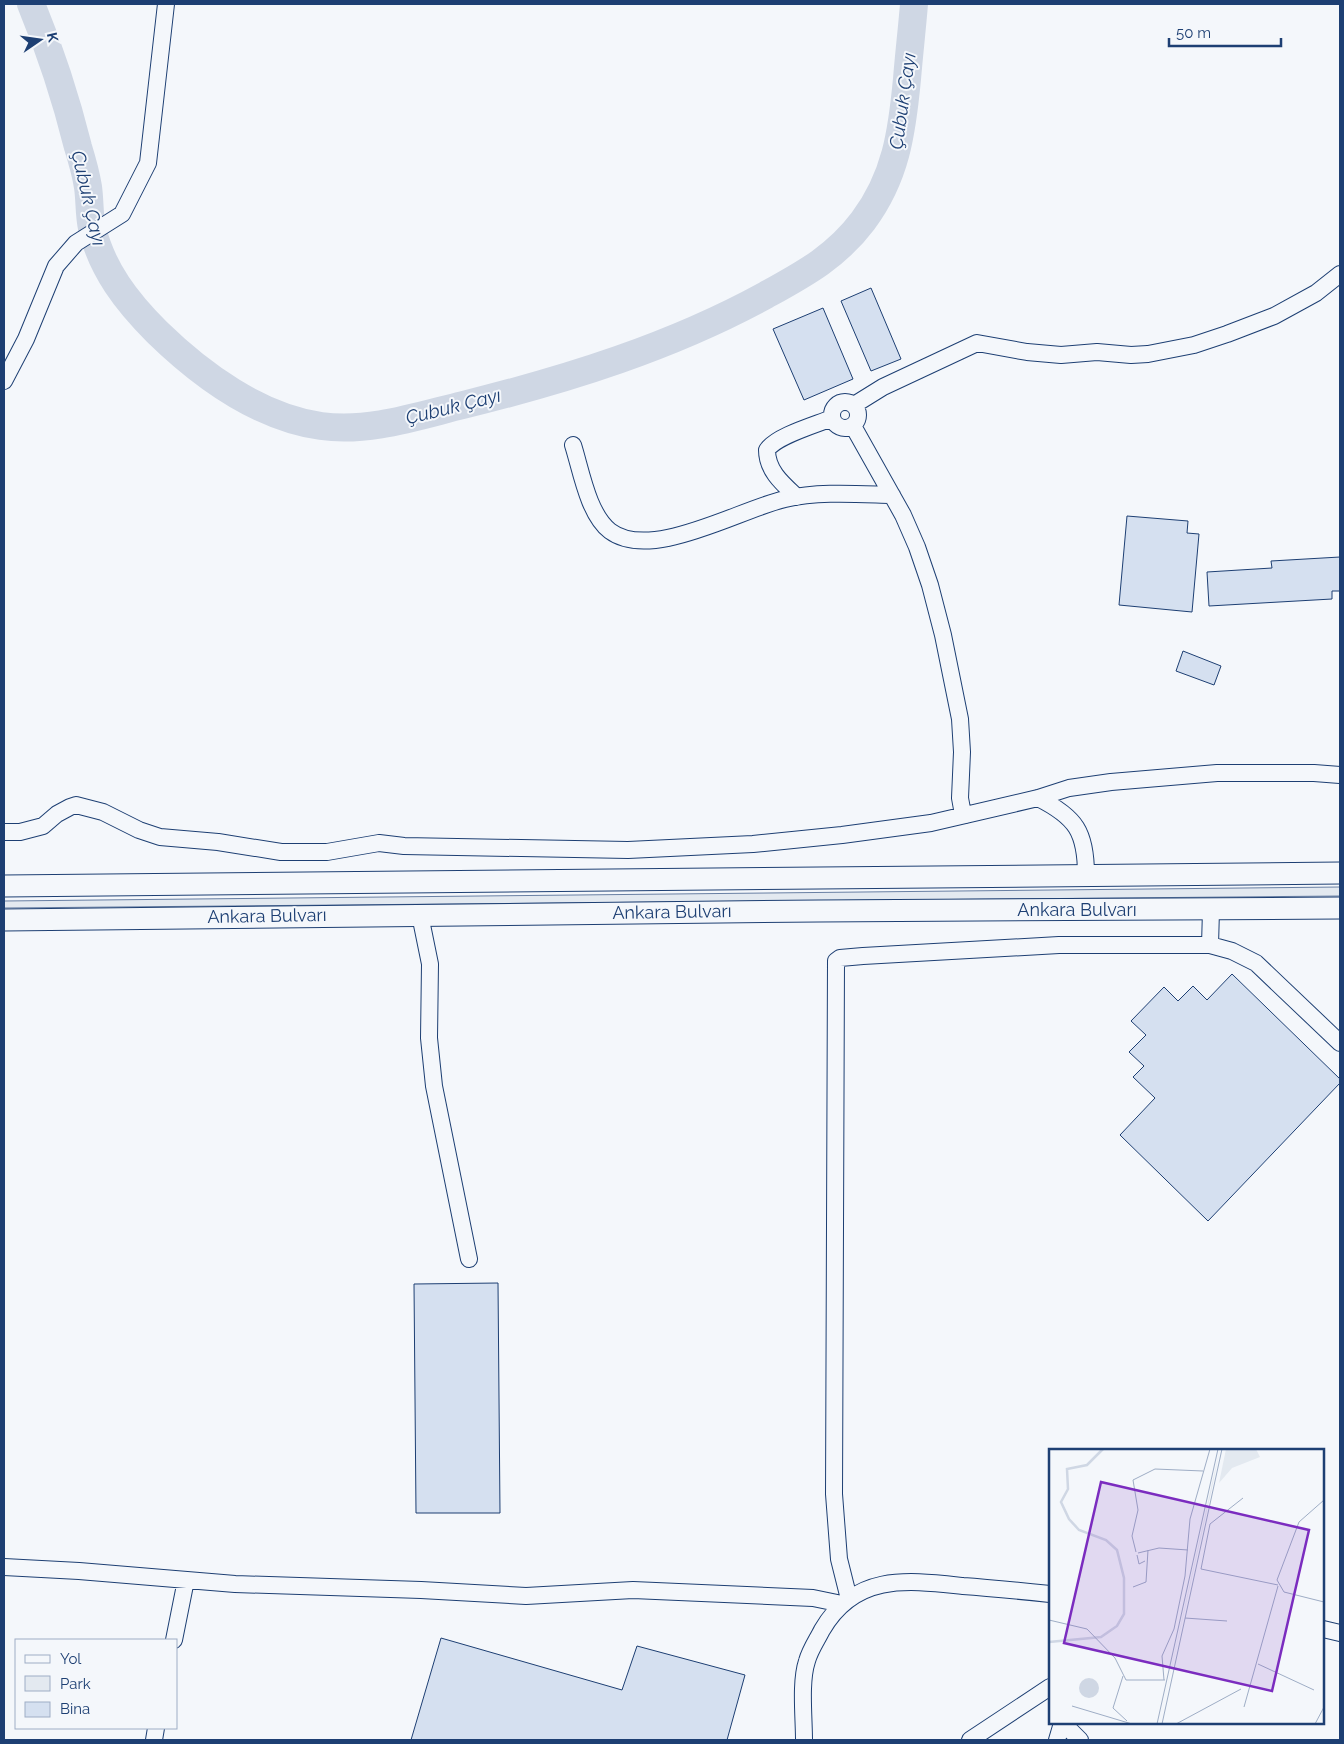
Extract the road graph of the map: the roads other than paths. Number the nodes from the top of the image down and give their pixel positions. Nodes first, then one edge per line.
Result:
1 (166, 4) edge
2 (1340, 274) edge
3 (4, 381) edge
4 (854, 405) junction
5 (832, 418) junction
6 (854, 426) junction
7 (573, 445) dead end
8 (892, 495) junction
9 (796, 497) junction
10 (1340, 775) edge
11 (1038, 798) junction
12 (966, 815) junction
13 (4, 832) edge
14 (1340, 873) edge
15 (1086, 875) junction
16 (4, 886) edge
17 (1340, 908) edge
18 (1210, 910) junction
19 (420, 914) junction
20 (4, 920) edge
21 (1210, 944) junction
22 (1340, 1043) edge
23 (469, 1258) dead end
24 (4, 1567) edge
25 (186, 1580) junction
26 (1049, 1594) edge
27 (846, 1601) junction
28 (1324, 1629) edge
29 (1340, 1633) edge
30 (174, 1639) edge
31 (1049, 1688) edge
32 (1063, 1724) edge
33 (1064, 1724) edge
34 (804, 1740) edge
35 (970, 1740) edge
36 (1057, 1740) edge
37 (1080, 1740) edge

1 - 3 street
2 - 4 street
4 - 5 street
4 - 6 street
5 - 6 street
5 - 9 street
6 - 8 street
7 - 9 street
8 - 9 street
8 - 12 street
10 - 11 street
11 - 12 street
11 - 15 street
12 - 13 street
14 - 15 main road, Ankara Bulvarı
15 - 16 main road, Ankara Bulvarı
17 - 18 main road, Ankara Bulvarı
18 - 19 main road, Ankara Bulvarı
18 - 21 street
19 - 20 main road, Ankara Bulvarı
19 - 23 street
21 - 22 street
21 - 27 street
24 - 25 street
25 - 27 street
25 - 30 street
26 - 27 street
27 - 34 street
28 - 29 street
31 - 35 street
32 - 36 street
33 - 37 street

